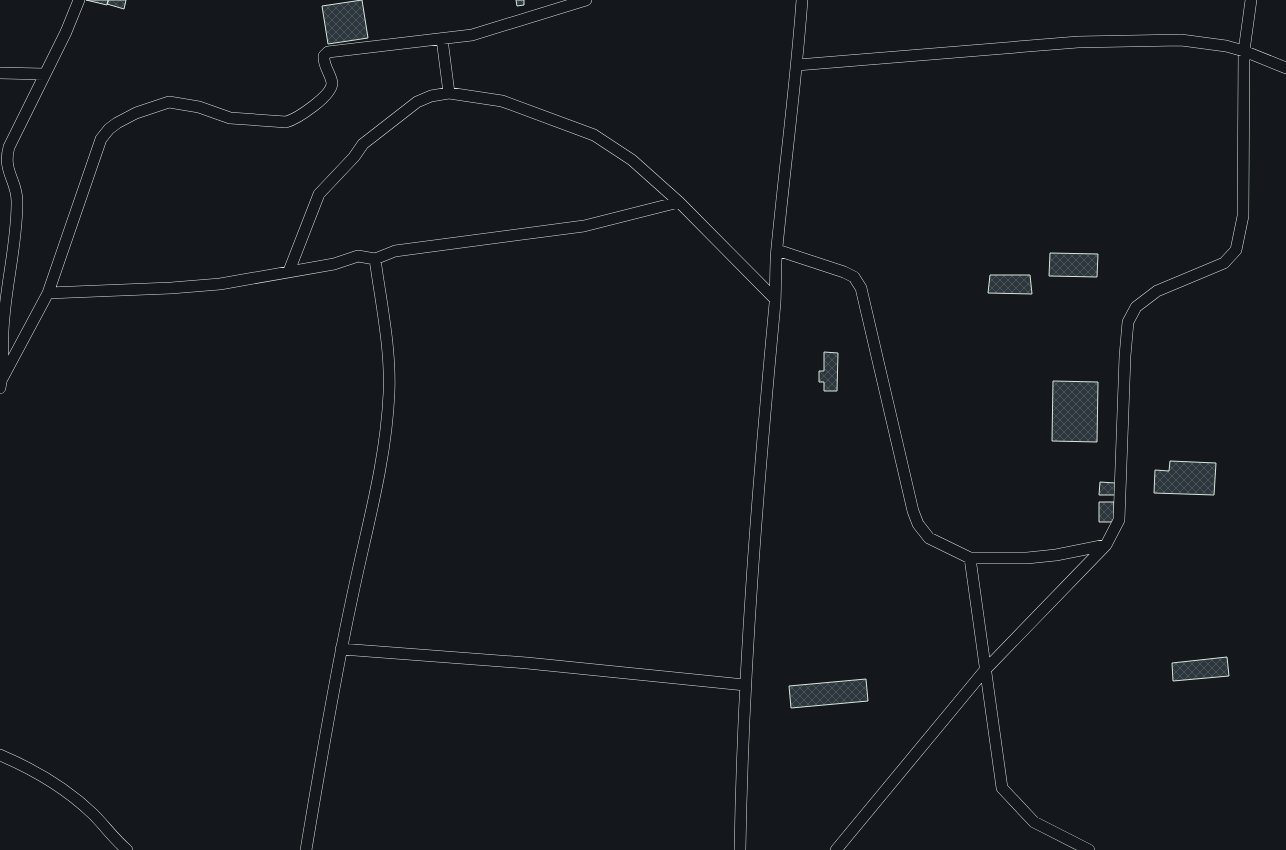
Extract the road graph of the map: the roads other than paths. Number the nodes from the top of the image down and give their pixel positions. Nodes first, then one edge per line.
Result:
1 (79, 0) edge
2 (586, 0) edge
3 (802, 0) edge
4 (1250, 0) edge
5 (442, 39) junction
6 (1244, 51) junction
7 (797, 65) junction
8 (1286, 68) edge
9 (0, 73) edge
10 (44, 74) junction
11 (448, 93) junction
12 (679, 202) junction
13 (777, 250) junction
14 (375, 259) junction
15 (289, 271) junction
16 (48, 293) junction
17 (775, 299) junction
18 (2, 323) edge
19 (1, 384) edge
20 (1106, 545) junction
21 (970, 558) junction
22 (341, 649) junction
23 (985, 670) junction
24 (745, 685) junction
25 (0, 754) edge
26 (127, 850) edge
27 (306, 850) edge
28 (740, 850) edge
29 (836, 850) edge
30 (1088, 850) edge

1 - 10 street
2 - 5 street
3 - 7 street
4 - 6 street
5 - 11 street
5 - 16 street
6 - 7 street
6 - 8 street
6 - 20 street
7 - 13 street
9 - 10 street
10 - 18 street
11 - 12 street
11 - 15 street
12 - 14 street
12 - 17 street
13 - 17 street
13 - 21 street
14 - 15 street
14 - 22 street
15 - 16 street
16 - 19 street
17 - 24 street
18 - 19 street
20 - 21 street
20 - 23 street
21 - 23 street
22 - 24 street
22 - 27 street
23 - 29 street
23 - 30 street
24 - 28 street
25 - 26 street

